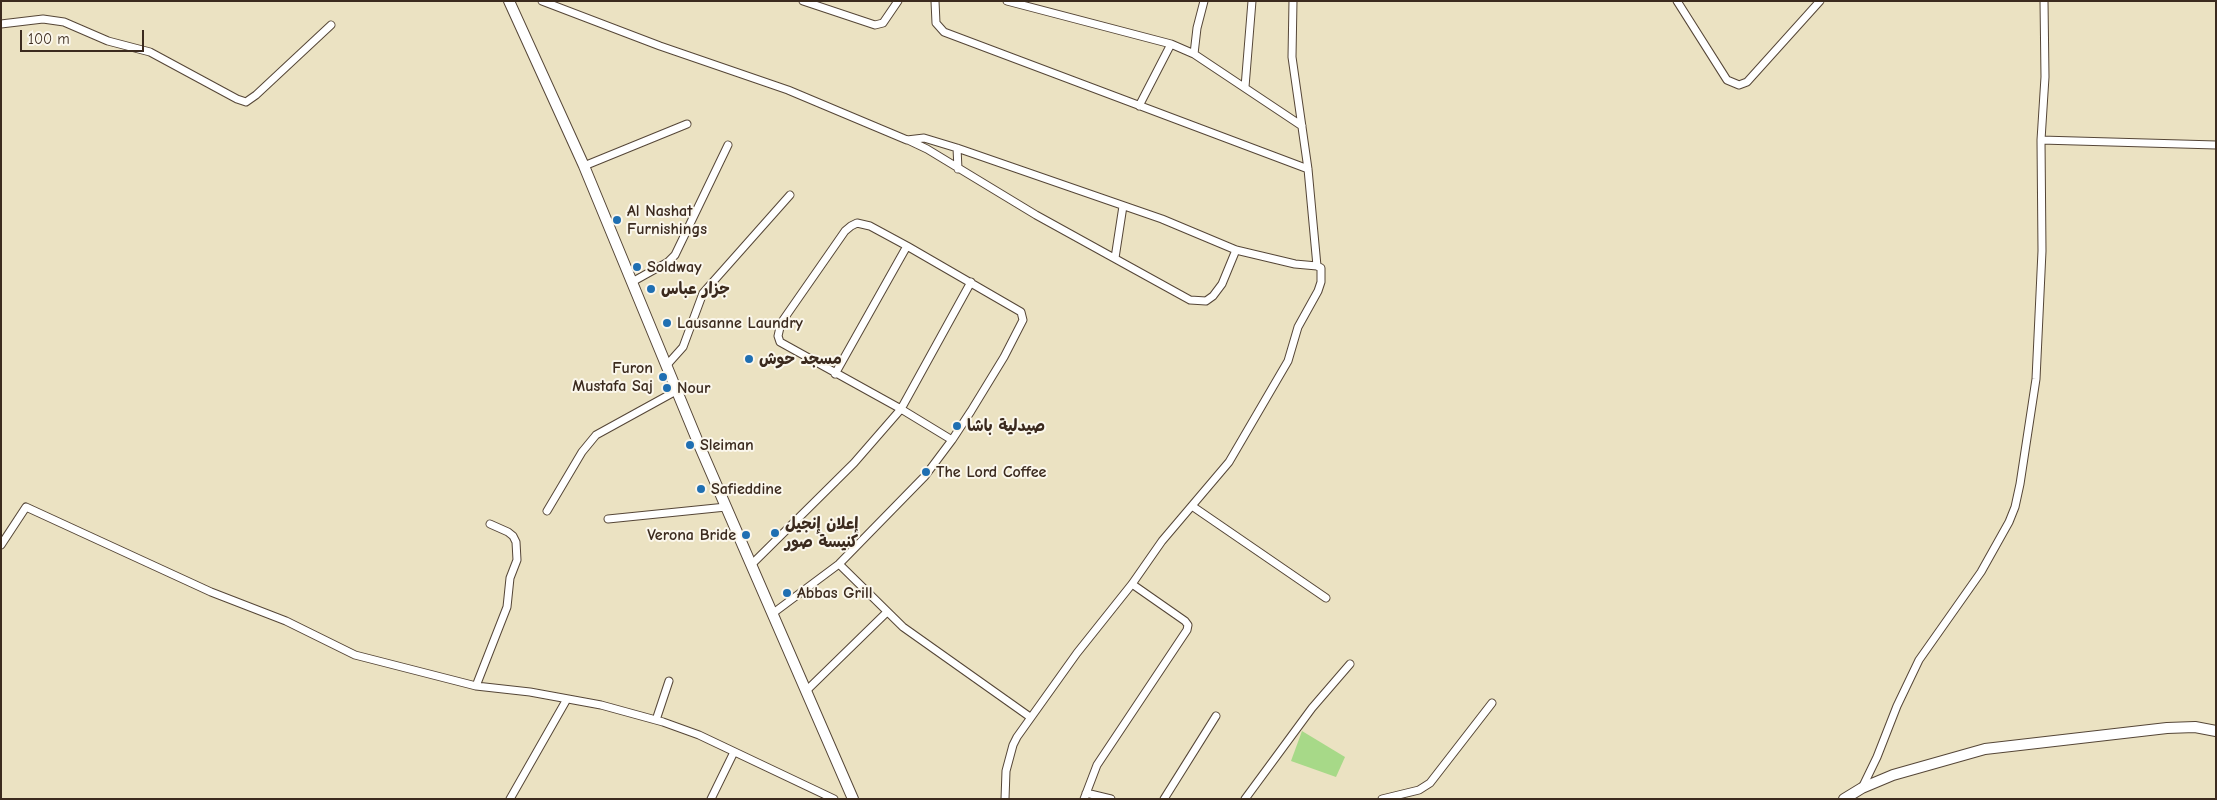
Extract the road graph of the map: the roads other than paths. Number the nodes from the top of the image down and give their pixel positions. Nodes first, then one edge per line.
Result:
1 (509, 1) edge
2 (542, 1) edge
3 (803, 1) edge
4 (898, 1) edge
5 (935, 1) edge
6 (1008, 1) edge
7 (1204, 1) edge
8 (1252, 1) edge
9 (1293, 1) edge
10 (1677, 1) edge
11 (1820, 1) edge
12 (2044, 1) edge
13 (1, 24) edge
14 (330, 25) dead end
15 (1171, 44) junction
16 (1194, 54) junction
17 (1245, 86) junction
18 (1139, 106) junction
19 (687, 124) dead end
20 (1302, 126) junction
21 (907, 140) junction
22 (2041, 140) junction
23 (2216, 145) edge
24 (728, 146) dead end
25 (957, 148) junction
26 (584, 166) junction
27 (958, 169) junction
28 (1308, 169) junction
29 (790, 195) dead end
30 (1123, 206) junction
31 (908, 246) junction
32 (1236, 250) junction
33 (1115, 258) junction
34 (1317, 266) junction
35 (632, 282) junction
36 (971, 282) junction
37 (666, 366) junction
38 (835, 374) junction
39 (676, 391) junction
40 (901, 409) junction
41 (952, 440) junction
42 (1192, 506) junction
43 (726, 507) junction
44 (547, 511) dead end
45 (608, 518) dead end
46 (490, 524) dead end
47 (1, 545) edge
48 (752, 564) junction
49 (839, 564) junction
50 (1132, 584) junction
51 (1326, 598) dead end
52 (887, 612) junction
53 (772, 614) junction
54 (1350, 664) dead end
55 (669, 681) dead end
56 (476, 686) junction
57 (806, 691) junction
58 (567, 699) junction
59 (1492, 703) dead end
60 (1216, 716) dead end
61 (1030, 718) junction
62 (656, 720) junction
63 (2216, 731) edge
64 (734, 752) junction
65 (1862, 788) junction
66 (1085, 796) edge
67 (510, 799) edge
68 (711, 799) edge
69 (834, 799) edge
70 (853, 799) edge
71 (1005, 799) edge
72 (1111, 799) edge
73 (1164, 799) edge
74 (1245, 799) edge
75 (1382, 799) edge
76 (1844, 799) edge

1 - 26 main road
2 - 21 street
3 - 4 street
5 - 18 street
6 - 15 street
7 - 16 street
8 - 17 street
9 - 20 street
10 - 11 street
12 - 22 street
13 - 14 street
15 - 16 street
15 - 18 street
16 - 17 street
17 - 20 street
18 - 28 street
19 - 26 street
20 - 28 street
21 - 25 street
21 - 27 street
22 - 23 street
22 - 65 street
24 - 35 street
25 - 27 street
25 - 30 street
26 - 35 main road
27 - 33 street
28 - 34 street
29 - 37 street
30 - 32 street
30 - 33 street
31 - 36 street
31 - 38 street
31 - 38 street
32 - 33 street
32 - 34 street
34 - 42 street
35 - 37 main road
36 - 40 street
36 - 41 street
37 - 39 main road
38 - 40 street
39 - 43 main road
39 - 44 street
40 - 41 street
40 - 48 street
41 - 49 street
42 - 50 street
42 - 51 street
43 - 45 street
43 - 48 main road
46 - 56 street
47 - 56 street
48 - 53 main road
49 - 52 street
49 - 53 street
50 - 61 street
50 - 66 street
52 - 57 street
52 - 61 street
53 - 57 main road
54 - 74 street
55 - 62 street
56 - 58 street
57 - 70 main road
58 - 62 street
58 - 67 street
59 - 75 street
60 - 73 street
61 - 71 street
62 - 64 street
63 - 65 main road
64 - 68 street
64 - 69 street
65 - 76 main road
66 - 72 street

